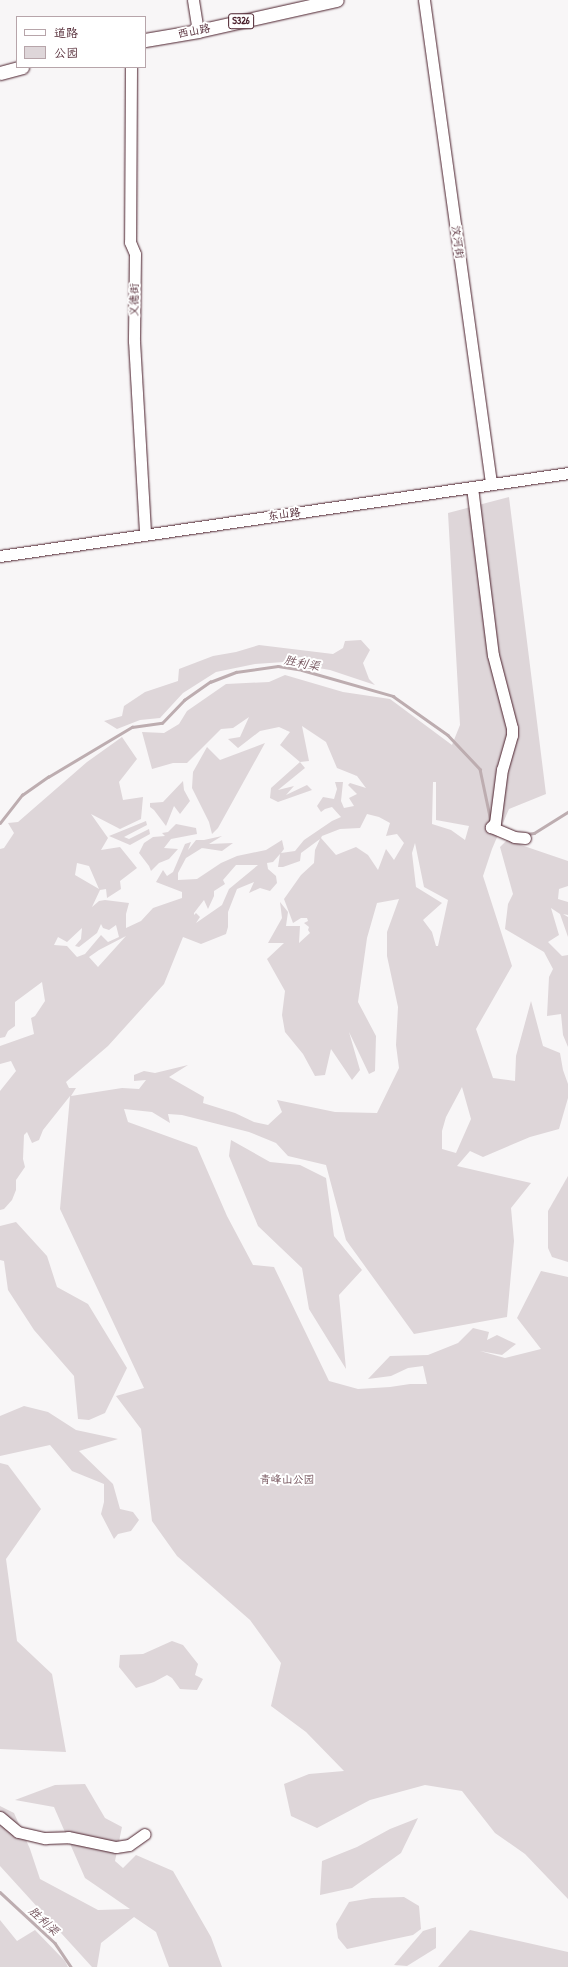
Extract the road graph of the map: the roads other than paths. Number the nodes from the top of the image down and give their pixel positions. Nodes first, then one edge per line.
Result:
1 (193, 0) edge
2 (337, 0) edge
3 (424, 0) edge
4 (198, 31) junction
5 (146, 40) edge
6 (18, 68) edge
7 (131, 68) edge
8 (0, 72) edge
9 (568, 473) edge
10 (491, 484) junction
11 (472, 487) junction
12 (145, 534) junction
13 (0, 556) edge
14 (525, 838) dead end
15 (0, 1817) edge
16 (145, 1834) dead end

1 - 4 street
2 - 4 main road, 西山路 / S326
3 - 10 street, 汶河街
4 - 5 main road, 西山路 / S326
6 - 8 main road
7 - 12 street, 义德街
9 - 10 street, 东山路
10 - 11 street, 东山路
11 - 12 street, 东山路
11 - 14 street
12 - 13 street, 东山路
15 - 16 street

